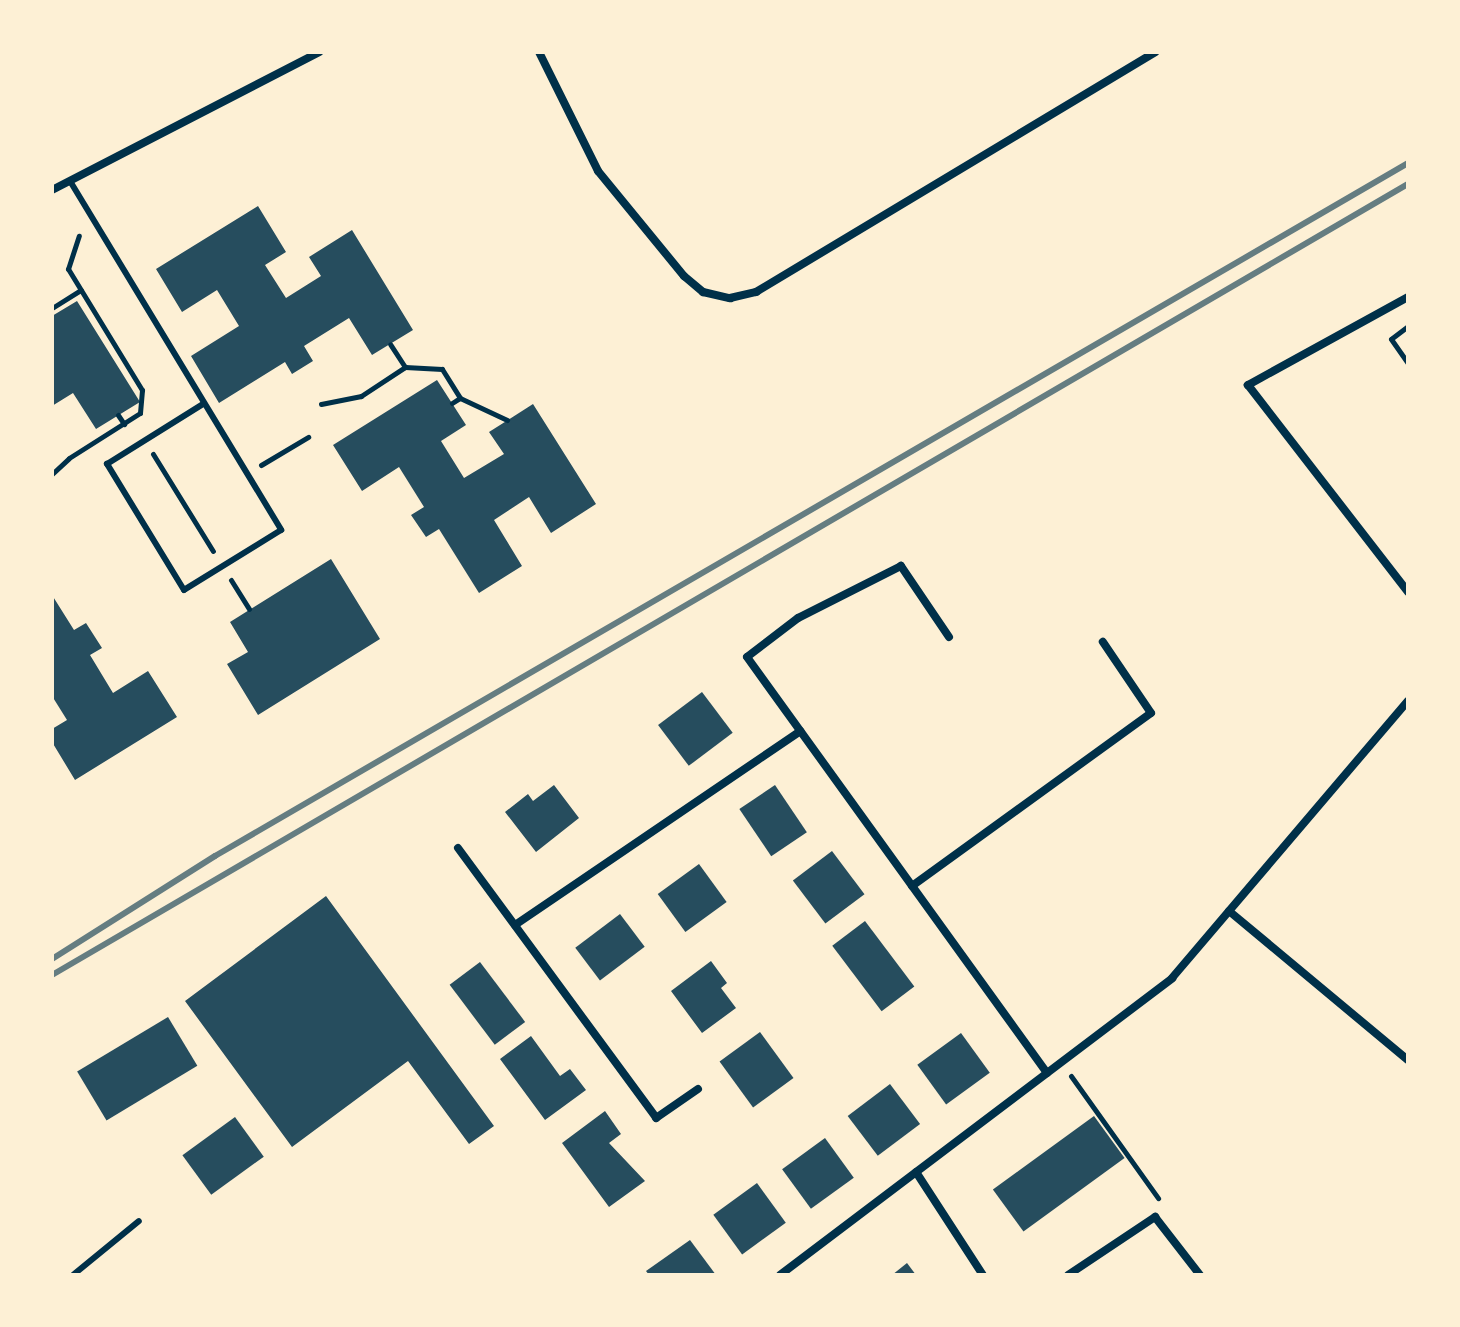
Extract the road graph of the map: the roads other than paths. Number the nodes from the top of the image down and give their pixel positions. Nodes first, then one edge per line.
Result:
1 (319, 52) edge
2 (539, 52) edge
3 (1156, 52) edge
4 (1142, 56) edge
5 (70, 181) junction
6 (52, 190) edge
7 (1408, 297) edge
8 (203, 404) junction
9 (1408, 592) edge
10 (949, 637) dead end
11 (1103, 642) dead end
12 (1408, 701) edge
13 (800, 731) junction
14 (458, 848) dead end
15 (912, 886) junction
16 (1229, 911) junction
17 (515, 925) junction
18 (1408, 1060) edge
19 (1047, 1073) junction
20 (698, 1089) dead end
21 (916, 1172) junction
22 (139, 1221) dead end
23 (73, 1275) edge
24 (780, 1275) edge
25 (983, 1275) edge
26 (1068, 1275) edge
27 (1200, 1275) edge

1 - 5 street
2 - 4 street
3 - 4 street
5 - 6 street
5 - 8 lane
7 - 9 street
8 - 8 lane
10 - 13 street
11 - 15 street
12 - 16 street
13 - 15 street
13 - 17 street
14 - 17 street
15 - 19 street
16 - 18 street
16 - 19 street
17 - 20 street
19 - 21 street
21 - 24 street
21 - 25 street
22 - 23 lane
26 - 27 street

